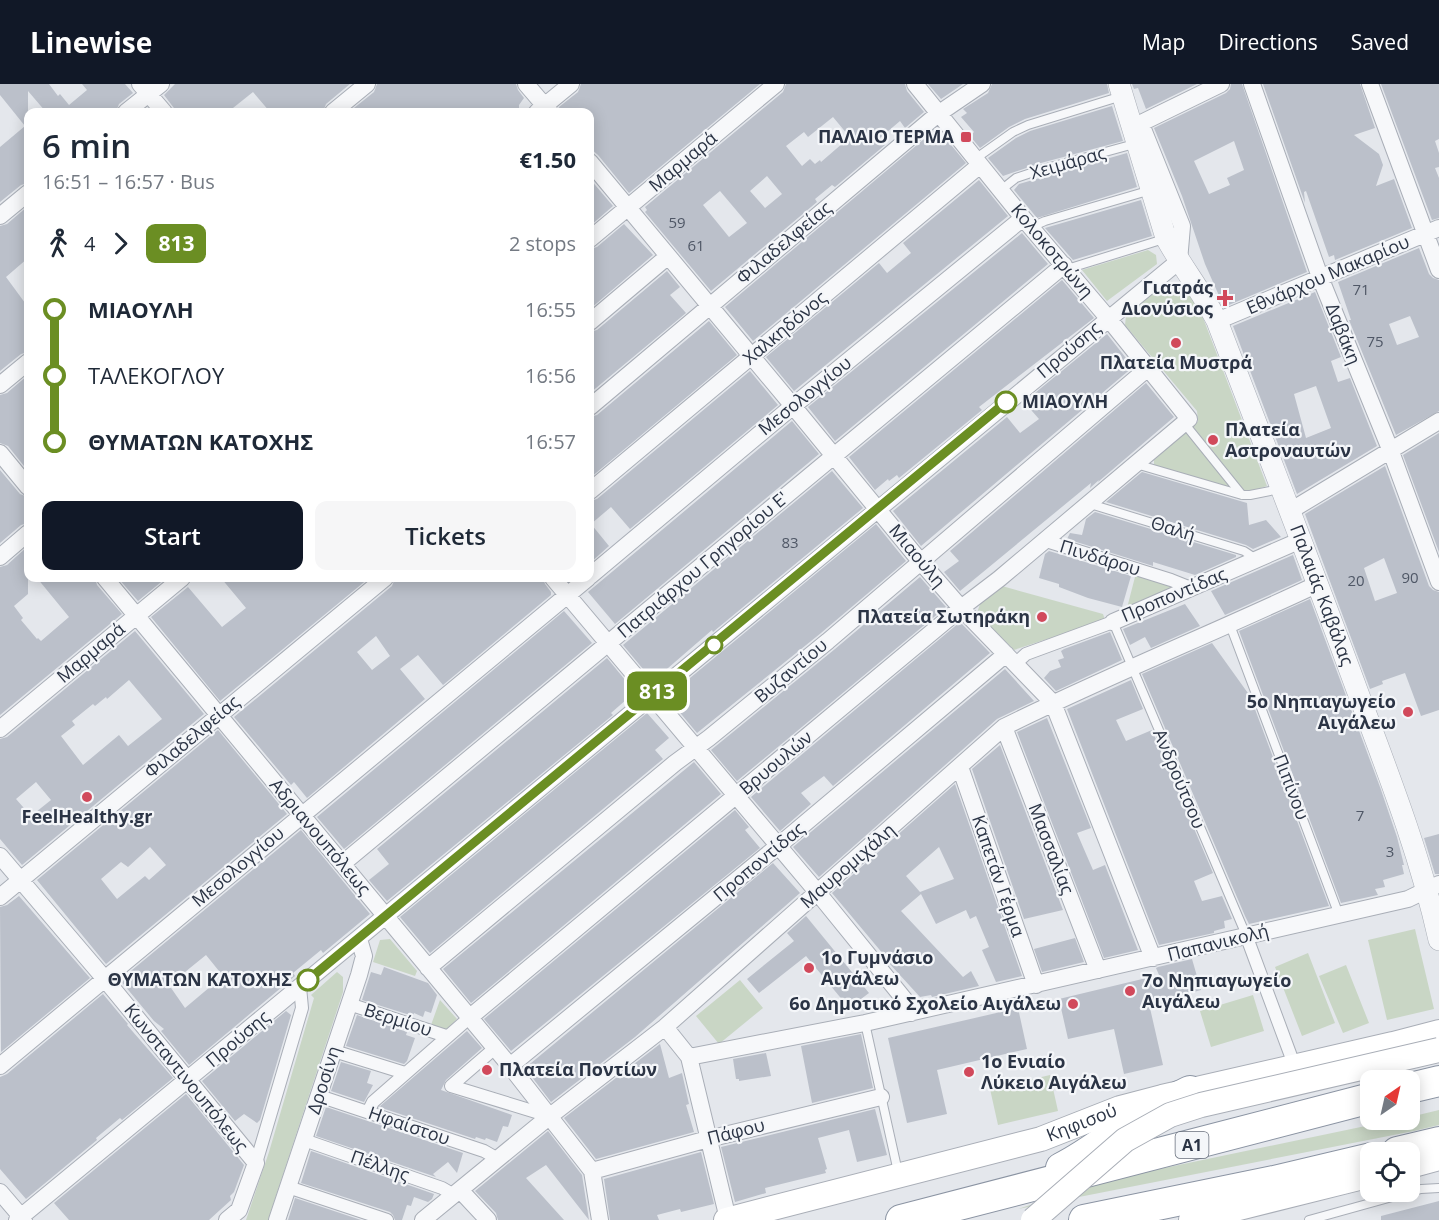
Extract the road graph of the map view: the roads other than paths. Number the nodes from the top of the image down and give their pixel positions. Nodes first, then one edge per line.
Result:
1 (367, 84) edge
2 (526, 84) edge
3 (571, 84) edge
4 (776, 84) edge
5 (915, 84) edge
6 (982, 84) edge
7 (1221, 84) edge
8 (1252, 84) edge
9 (1370, 84) edge
10 (150, 87) edge
11 (1121, 90) edge
12 (130, 108) edge
13 (162, 108) edge
14 (338, 108) edge
15 (543, 108) edge
16 (546, 108) edge
17 (938, 114) junction
18 (1138, 131) junction
19 (978, 162) junction
20 (594, 167) edge
21 (1001, 190) junction
22 (1151, 190) junction
23 (24, 196) edge
24 (626, 209) junction
25 (0, 216) edge
26 (1027, 222) junction
27 (1432, 231) edge
28 (594, 236) edge
29 (1166, 238) junction
30 (667, 257) junction
31 (1179, 261) junction
32 (1066, 267) junction
33 (1439, 270) edge
34 (1320, 277) junction
35 (708, 307) junction
36 (1108, 318) junction
37 (594, 319) edge
38 (1217, 321) junction
39 (751, 357) junction
40 (24, 365) edge
41 (1148, 368) junction
42 (0, 385) edge
43 (594, 404) edge
44 (793, 406) junction
45 (1186, 421) junction
46 (1439, 421) edge
47 (1390, 449) junction
48 (0, 453) edge
49 (834, 456) junction
50 (1136, 463) junction
51 (24, 482) edge
52 (594, 488) edge
53 (1280, 488) junction
54 (1242, 495) junction
55 (1087, 503) junction
56 (878, 508) junction
57 (1290, 511) junction
58 (24, 536) edge
59 (1043, 540) junction
60 (1301, 540) junction
61 (0, 557) edge
62 (1257, 559) junction
63 (920, 561) junction
64 (594, 573) edge
65 (108, 582) edge
66 (177, 582) edge
67 (380, 582) edge
68 (556, 582) edge
69 (583, 582) edge
70 (1439, 582) edge
71 (1318, 584) junction
72 (1191, 588) junction
73 (567, 595) junction
74 (961, 608) junction
75 (137, 615) junction
76 (1113, 622) junction
77 (1230, 625) junction
78 (608, 644) junction
79 (1010, 659) junction
80 (1132, 668) junction
81 (651, 696) junction
82 (1053, 703) junction
83 (219, 714) junction
84 (1004, 727) junction
85 (0, 729) edge
86 (696, 748) junction
87 (960, 767) junction
88 (736, 796) junction
89 (301, 814) junction
90 (778, 846) junction
91 (0, 856) edge
92 (342, 864) junction
93 (20, 880) junction
94 (1433, 886) edge
95 (818, 893) junction
96 (0, 897) edge
97 (1340, 915) junction
98 (386, 916) junction
99 (1246, 935) junction
100 (359, 939) junction
101 (1439, 940) edge
102 (1153, 958) junction
103 (428, 968) junction
104 (1098, 970) junction
105 (104, 978) junction
106 (1036, 985) junction
107 (300, 987) junction
108 (349, 1004) junction
109 (910, 1013) junction
110 (469, 1018) junction
111 (865, 1023) junction
112 (665, 1027) junction
113 (1439, 1032) edge
114 (446, 1036) junction
115 (495, 1048) junction
116 (1439, 1050) edge
117 (334, 1051) junction
118 (688, 1056) junction
119 (0, 1066) edge
120 (510, 1066) junction
121 (1295, 1067) junction
122 (405, 1073) junction
123 (187, 1081) junction
124 (1439, 1081) edge
125 (1420, 1086) edge
126 (1190, 1091) junction
127 (319, 1096) junction
128 (881, 1096) junction
129 (1360, 1101) edge
130 (368, 1112) junction
131 (550, 1116) junction
132 (708, 1139) junction
133 (304, 1140) junction
134 (1439, 1142) edge
135 (1420, 1147) edge
136 (1439, 1158) edge
137 (498, 1159) junction
138 (256, 1163) junction
139 (1420, 1163) edge
140 (592, 1171) junction
141 (1360, 1171) edge
142 (1360, 1173) edge
143 (899, 1176) junction
144 (288, 1186) junction
145 (1439, 1188) edge
146 (1420, 1189) edge
147 (1012, 1191) junction
148 (0, 1192) edge
149 (457, 1192) junction
150 (1262, 1202) junction
151 (1370, 1202) edge
152 (234, 1217) edge
153 (21, 1219) edge
154 (277, 1220) edge
155 (387, 1220) edge
156 (423, 1220) edge
157 (488, 1220) edge
158 (600, 1220) edge
159 (727, 1220) edge
160 (901, 1220) edge
161 (1033, 1220) edge
162 (1084, 1220) edge
163 (1101, 1220) edge
164 (1191, 1220) edge
165 (1309, 1220) edge

1 - 14 street
2 - 15 street
3 - 16 street
4 - 24 street, Μαρμαρά
5 - 17 street, Κολοκοτρώνη
6 - 17 street, Φιλαδελφείας
7 - 18 street
8 - 34 street, Δαβάκη
9 - 27 street
10 - 12 street
10 - 13 street
11 - 18 street, Παλαιάς Καβάλας
11 - 19 lane, Χαλκηδόνος
17 - 19 street, Κολοκοτρώνη
17 - 35 street, Φιλαδελφείας
18 - 21 lane, Χειμάρας
18 - 22 street, Παλαιάς Καβάλας
18 - 31 street, Παλαιάς Καβάλας
19 - 21 street, Κολοκοτρώνη
19 - 39 street, Χαλκηδόνος
20 - 24 street, Μιαούλη
21 - 26 street, Κολοκοτρώνη
22 - 26 lane, Μεσολογγίου
22 - 29 street, Παλαιάς Καβάλας
23 - 25 street
24 - 28 street, Μαρμαρά
24 - 30 street, Μιαούλη
26 - 32 street, Κολοκοτρώνη
26 - 44 street, Μεσολογγίου
27 - 33 street
27 - 34 street, Εθνάρχου Μακαρίου
29 - 31 street, Παλαιάς Καβάλας
29 - 32 lane, Πατριάρχου Γρηγορίου Ε'
30 - 35 street, Μιαούλη
30 - 37 street
31 - 36 street, Προύσης
31 - 38 street, Παλαιάς Καβάλας
32 - 36 street, Κολοκοτρώνη
32 - 49 street, Πατριάρχου Γρηγορίου Ε'
34 - 38 street, Εθνάρχου Μακαρίου
34 - 47 street, Δαβάκη
35 - 39 street, Μιαούλη
35 - 43 street, Φιλαδελφείας
36 - 41 street, Κολοκοτρώνη
36 - 56 street, Προύσης
38 - 53 street, Παλαιάς Καβάλας
39 - 44 street, Μιαούλη
39 - 52 street, Χαλκηδόνος
40 - 42 street
41 - 45 street, Κολοκοτρώνη
41 - 63 street, Βυζαντίου
44 - 49 street, Μιαούλη
44 - 64 street, Μεσολογγίου
45 - 50 street, Βρυουλών
45 - 54 lane, Κολοκοτρώνη
46 - 47 street
47 - 57 street
47 - 70 street, Δαβάκη
48 - 51 street
49 - 56 street, Μιαούλη
49 - 78 street, Πατριάρχου Γρηγορίου Ε'
50 - 54 lane
50 - 55 street, Βρυουλών
53 - 54 lane
53 - 57 street, Παλαιάς Καβάλας
55 - 59 street, Βρυουλών
55 - 62 lane, Θαλή
56 - 63 street, Μιαούλη
56 - 81 street, Προύσης
57 - 60 street, Παλαιάς Καβάλας
58 - 61 street
59 - 72 street, Πινδάρου
59 - 74 street, Βρυουλών
60 - 62 street, Προποντίδας
60 - 71 street, Παλαιάς Καβάλας
62 - 72 street, Προποντίδας
63 - 74 street, Μιαούλη
63 - 86 street, Βυζαντίου
65 - 75 street, Αδριανουπόλεως
66 - 75 street, Μαρμαρά
67 - 83 street, Φιλαδελφείας
68 - 73 street
69 - 73 street, Μεσολογγίου
71 - 77 street, Μαυρομιχάλη
71 - 94 street, Παλαιάς Καβάλας
72 - 76 street, Προποντίδας
73 - 78 street
73 - 89 street, Μεσολογγίου
74 - 79 street, Μιαούλη
74 - 88 street, Βρυουλών
75 - 83 street, Αδριανουπόλεως
75 - 85 street, Μαρμαρά
76 - 79 street, Προποντίδας
76 - 80 lane, Ανδρούτσου
77 - 80 street, Μαυρομιχάλη
77 - 97 lane, Πιπίνου
78 - 81 street
78 - 92 street, Πατριάρχου Γρηγορίου Ε'
79 - 82 street, Μιαούλη
79 - 90 street, Προποντίδας
80 - 82 street, Μαυρομιχάλη
80 - 99 lane, Ανδρούτσου
81 - 86 street
81 - 98 street, Προύσης
82 - 84 street, Μαυρομιχάλη
82 - 102 street, Μιαούλη
83 - 89 street, Αδριανουπόλεως
83 - 93 street, Φιλαδελφείας
84 - 87 street, Μαυρομιχάλη
84 - 104 street, Μασσαλίας
86 - 88 street
86 - 103 street, Βυζαντίου
87 - 95 street, Μαυρομιχάλη
87 - 106 street, Καπετάν Γέρμα
88 - 90 street
88 - 110 street, Βρυουλών
89 - 92 street, Αδριανουπόλεως
89 - 105 street, Μεσολογγίου
90 - 95 street
90 - 120 street, Προποντίδας
91 - 93 street, Κωνσταντινουπόλεως
92 - 98 street, Αδριανουπόλεως
93 - 96 street, Φιλαδελφείας
93 - 105 street, Κωνσταντινουπόλεως
94 - 97 street, Παπανικολή
94 - 101 street, Παλαιάς Καβάλας
95 - 109 street
95 - 112 street, Μαυρομιχάλη
97 - 99 street, Παπανικολή
98 - 100 street, Προύσης
98 - 103 street, Αδριανουπόλεως
99 - 102 street, Παπανικολή
99 - 121 street
100 - 107 street, Προύσης
100 - 108 street, Δροσίνη
102 - 104 street, Παπανικολή
103 - 110 street, Αδριανουπόλεως
104 - 106 street, Παπανικολή
105 - 119 street, Μεσολογγίου
105 - 123 street, Κωνσταντινουπόλεως
106 - 109 street, Παπανικολή
107 - 123 street, Προύσης
107 - 138 street
108 - 114 street, Βερμίου
108 - 117 street, Δροσίνη
109 - 111 street, Παπανικολή
110 - 114 street, Βρυουλών
110 - 115 street, Αδριανουπόλεως
111 - 118 street, Παπανικολή
111 - 128 lane
112 - 118 street
112 - 131 street, Μαυρομιχάλη
113 - 121 main road, Κηφισού
114 - 122 street, Βρυουλών
115 - 120 street, Αδριανουπόλεως
115 - 131 street
116 - 161 main road, bridge
117 - 122 street
117 - 127 street, Δροσίνη
118 - 132 street
120 - 131 street, Αδριανουπόλεως
121 - 126 main road, Κηφισού
122 - 130 street, Βρυουλών
123 - 138 street, Κωνσταντινουπόλεως
123 - 153 street, Προύσης
124 - 125 highway
126 - 143 main road, Κηφισού
126 - 147 highway
127 - 130 street, Ηφαίστου
127 - 133 street, Δροσίνη
128 - 132 street, Πάφου
128 - 143 lane
129 - 147 highway, Α1
130 - 137 street, Ηφαίστου
131 - 137 street, Μαυρομιχάλη
131 - 140 street, Αδριανουπόλεως
132 - 140 street, Πάφου
132 - 159 street
133 - 144 street, Δροσίνη
133 - 149 street, Πέλλης
134 - 135 highway
136 - 139 main road
137 - 149 street, Μαυρομιχάλη
138 - 152 street
140 - 158 street, Αδριανουπόλεως
141 - 162 highway
142 - 150 main road
143 - 159 main road, Κηφισού
144 - 154 street, Δροσίνη
144 - 155 street
145 - 146 lane
147 - 160 highway, Α1
148 - 153 street
149 - 156 street, Μαυρομιχάλη
149 - 157 street
150 - 163 highway
150 - 164 main road
151 - 165 lane

